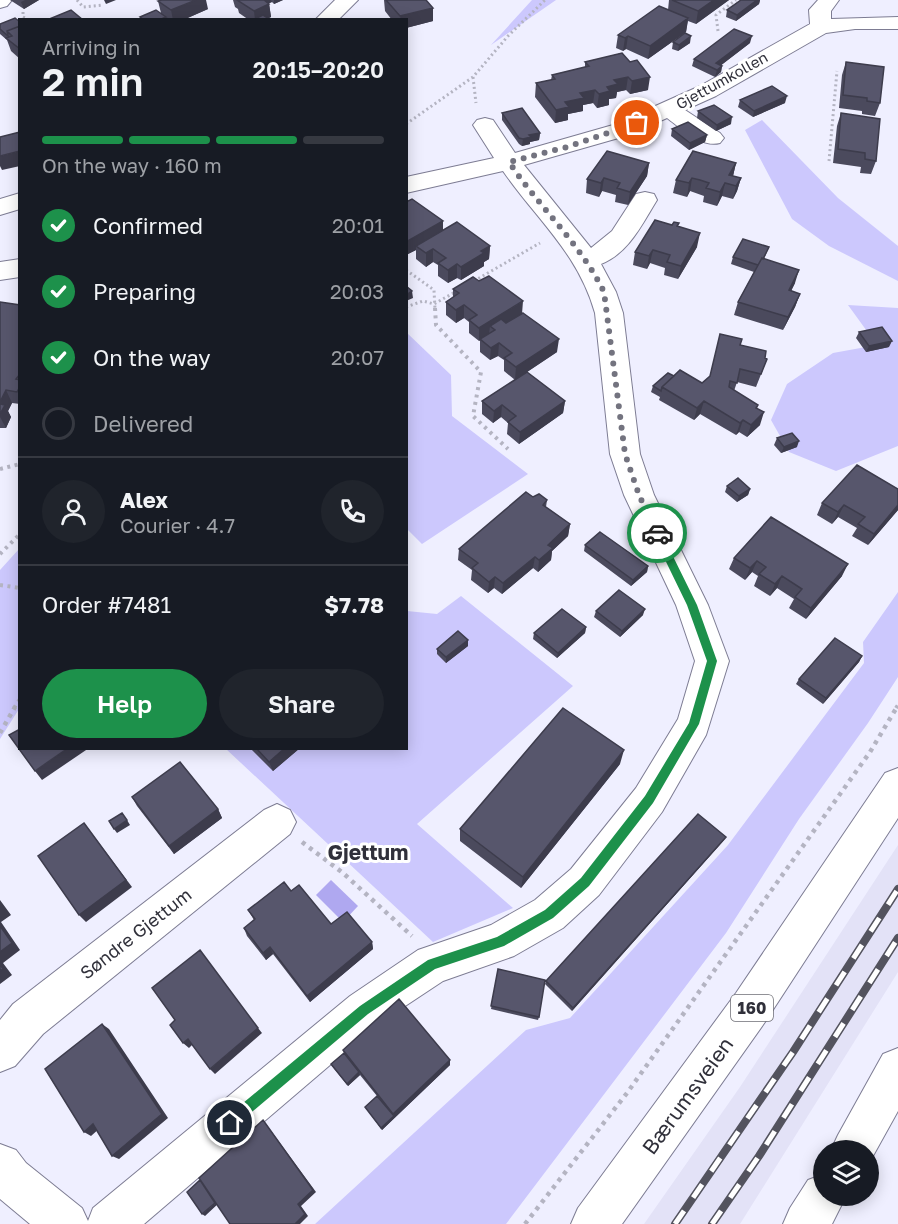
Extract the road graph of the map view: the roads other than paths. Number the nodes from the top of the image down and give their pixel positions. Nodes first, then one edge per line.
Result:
1 (348, 0) edge
2 (829, 0) edge
3 (327, 18) edge
4 (898, 23) edge
5 (821, 27) junction
6 (670, 110) junction
7 (485, 125) dead end
8 (712, 138) dead end
9 (509, 162) junction
10 (408, 185) edge
11 (645, 200) dead end
12 (18, 202) edge
13 (0, 207) edge
14 (586, 260) junction
15 (18, 268) edge
16 (0, 270) edge
17 (898, 785) edge
18 (278, 822) road end
19 (0, 1051) edge
20 (898, 1069) edge
21 (859, 1140) edge
22 (0, 1166) edge
23 (818, 1206) edge
24 (66, 1224) edge
25 (109, 1224) edge
26 (594, 1224) edge
27 (806, 1224) edge

1 - 3 street
2 - 5 street
4 - 5 street, Gjettumkollen
5 - 6 street, Gjettumkollen
6 - 8 street
6 - 9 street, Gjettumkollen
7 - 9 street
9 - 10 street, Gjettumkollen
9 - 14 street
11 - 14 street
12 - 13 street
14 - 25 street
15 - 16 street
17 - 26 street, Bærumsveien / 160
18 - 19 street, Søndre Gjettum
20 - 21 street
22 - 24 street
23 - 27 street

